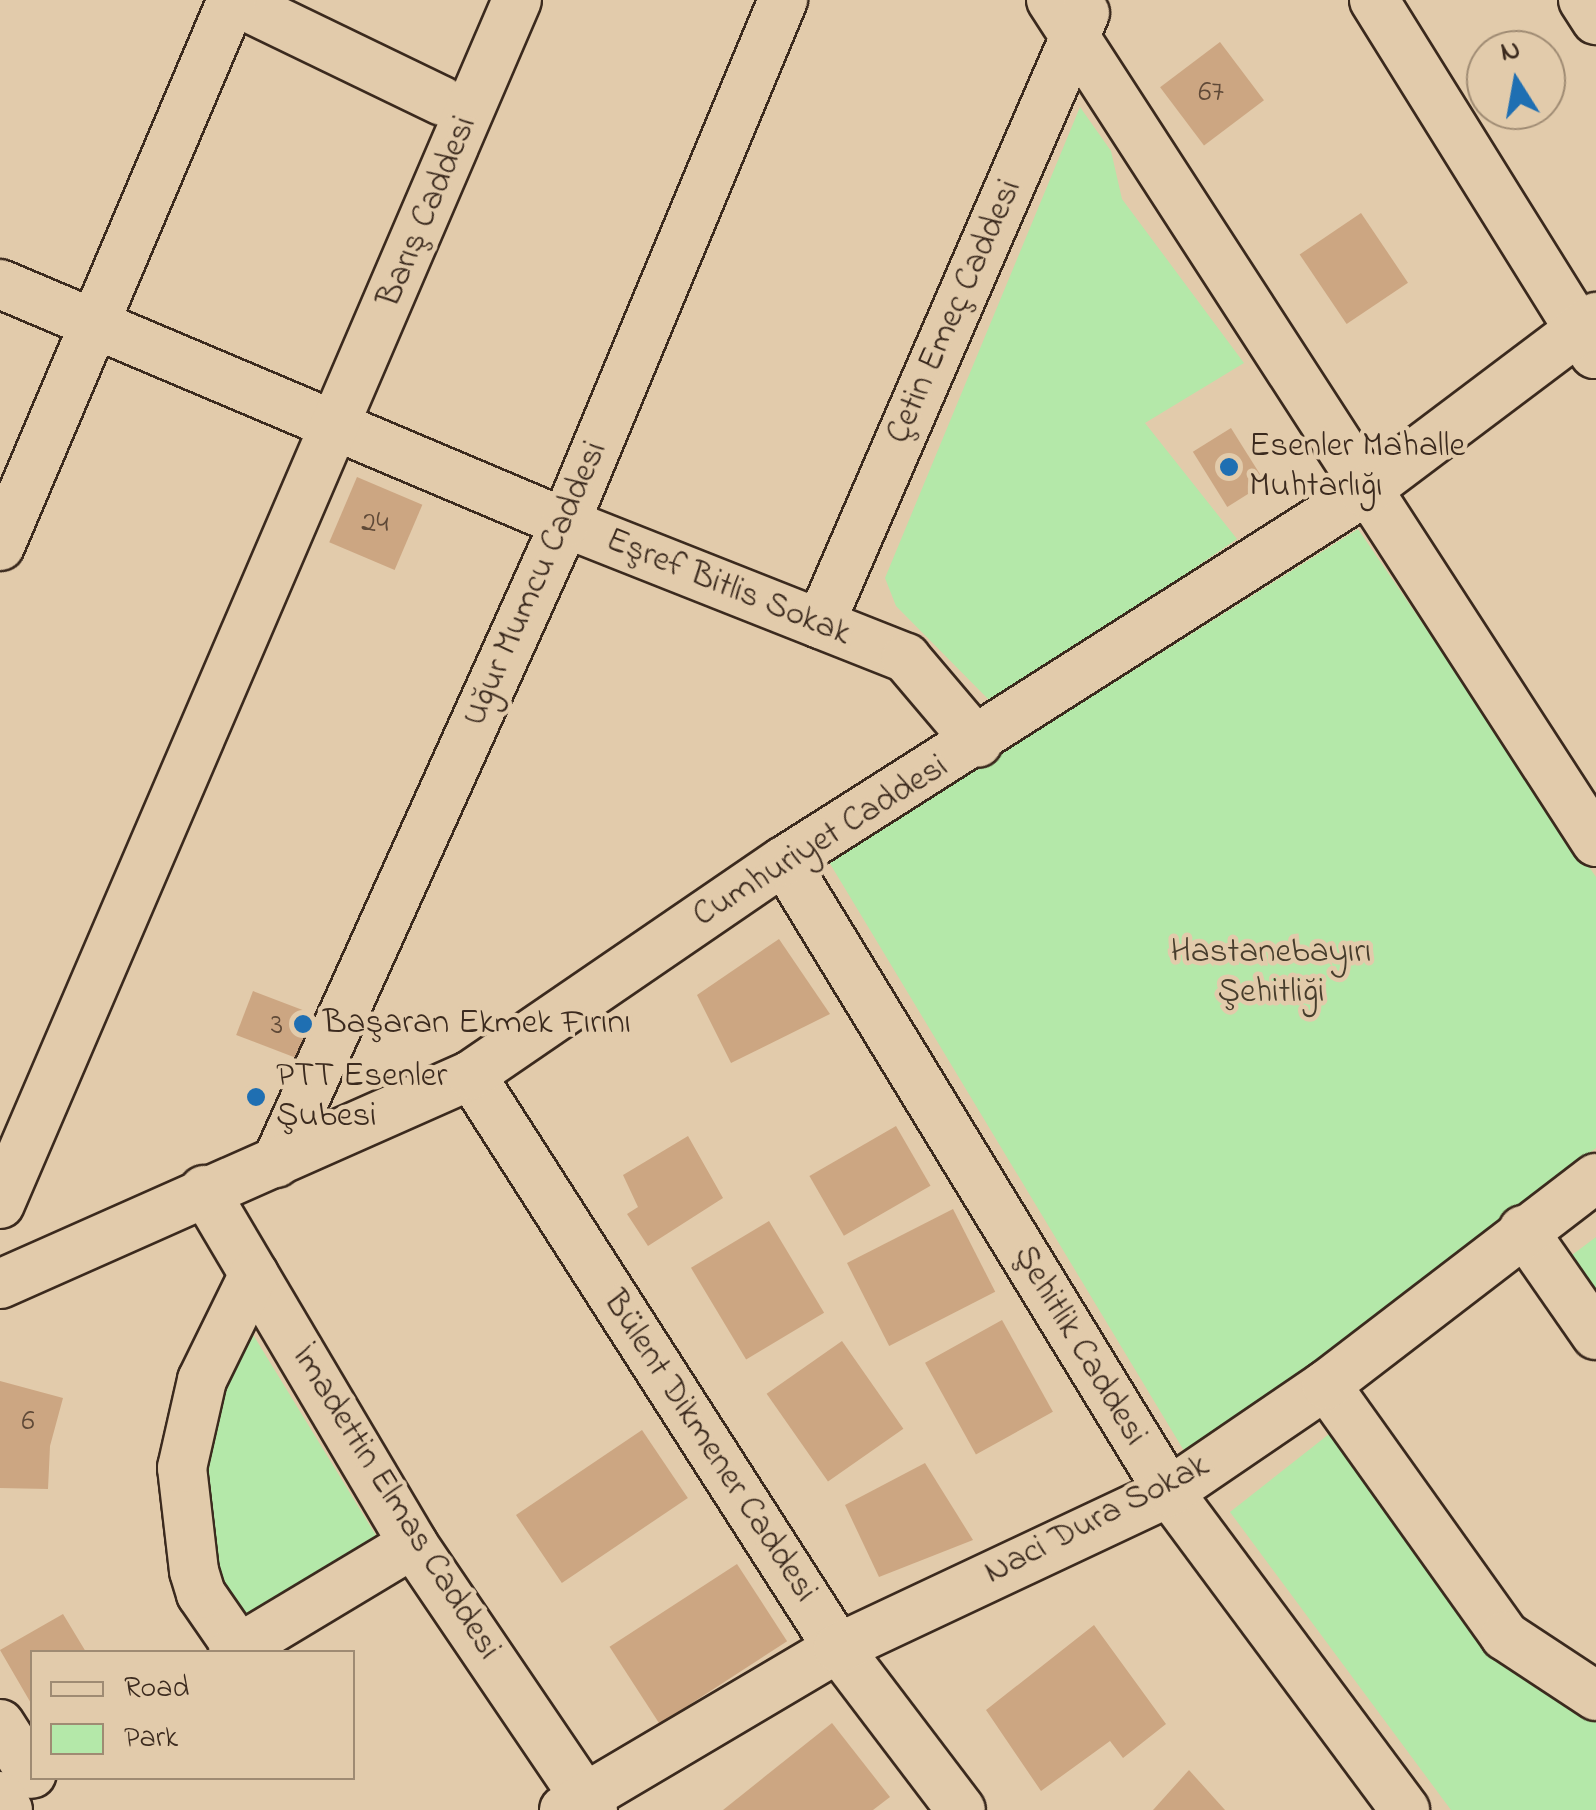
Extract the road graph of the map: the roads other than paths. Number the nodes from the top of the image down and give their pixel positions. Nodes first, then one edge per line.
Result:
1 (233, 0) edge
2 (485, 0) edge
3 (517, 0) edge
4 (783, 0) edge
5 (1374, 0) edge
6 (1582, 0) edge
7 (1073, 11) edge
8 (1596, 20) edge
9 (442, 101) junction
10 (0, 284) edge
11 (90, 321) junction
12 (1590, 335) edge
13 (325, 418) junction
14 (1364, 492) junction
15 (565, 524) junction
16 (0, 546) edge
17 (820, 624) junction
18 (978, 744) junction
19 (1596, 842) edge
20 (784, 861) junction
21 (471, 1075) junction
22 (0, 1124) edge
23 (276, 1163) junction
24 (1596, 1178) edge
25 (204, 1190) junction
26 (0, 1204) edge
27 (1522, 1230) junction
28 (254, 1274) junction
29 (0, 1284) edge
30 (1596, 1335) edge
31 (1326, 1385) junction
32 (1169, 1492) junction
33 (414, 1544) junction
34 (838, 1648) junction
35 (235, 1650) edge
36 (238, 1650) edge
37 (1596, 1696) edge
38 (0, 1724) edge
39 (30, 1770) edge
40 (36, 1780) edge
41 (0, 1796) edge
42 (580, 1805) edge
43 (8, 1810) edge
44 (52, 1810) edge
45 (960, 1810) edge
46 (1405, 1810) edge

1 - 9 street
1 - 11 street
2 - 9 street, Barış Caddesi
3 - 13 street, Barış Caddesi
4 - 15 street, Uğur Mumcu Caddesi
5 - 12 street
6 - 8 street
7 - 14 street
7 - 17 street, Çetin Emeç Caddesi
9 - 13 street, Barış Caddesi
10 - 11 street, Eşref Bitlis Sokak
11 - 13 street, Eşref Bitlis Sokak
11 - 16 street
12 - 14 street, Cumhuriyet Caddesi
13 - 15 street, Eşref Bitlis Sokak
13 - 22 street
13 - 26 street
14 - 18 street, Cumhuriyet Caddesi
14 - 19 street
15 - 17 street, Eşref Bitlis Sokak
15 - 23 street, Uğur Mumcu Caddesi
17 - 18 street, Eşref Bitlis Sokak
18 - 20 street, Cumhuriyet Caddesi
20 - 21 street, Cumhuriyet Caddesi
20 - 32 street, Şehitlik Caddesi
21 - 23 street, Cumhuriyet Caddesi
21 - 34 street, Bülent Dikmener Caddesi
23 - 25 street, Cumhuriyet Caddesi
24 - 27 street, Naci Dura Sokak
25 - 28 street, İmadettin Elmas Caddesi
25 - 29 street, Cumhuriyet Caddesi
27 - 30 street
27 - 31 street, Naci Dura Sokak
28 - 33 street, İmadettin Elmas Caddesi
28 - 35 street
31 - 32 street, Naci Dura Sokak
31 - 37 street
32 - 34 street, Naci Dura Sokak
32 - 46 street, Şehitlik Caddesi
33 - 36 street
33 - 42 street, İmadettin Elmas Caddesi
34 - 42 street, Naci Dura Sokak
34 - 45 street, Bülent Dikmener Caddesi
38 - 39 street
40 - 44 street
41 - 43 street

